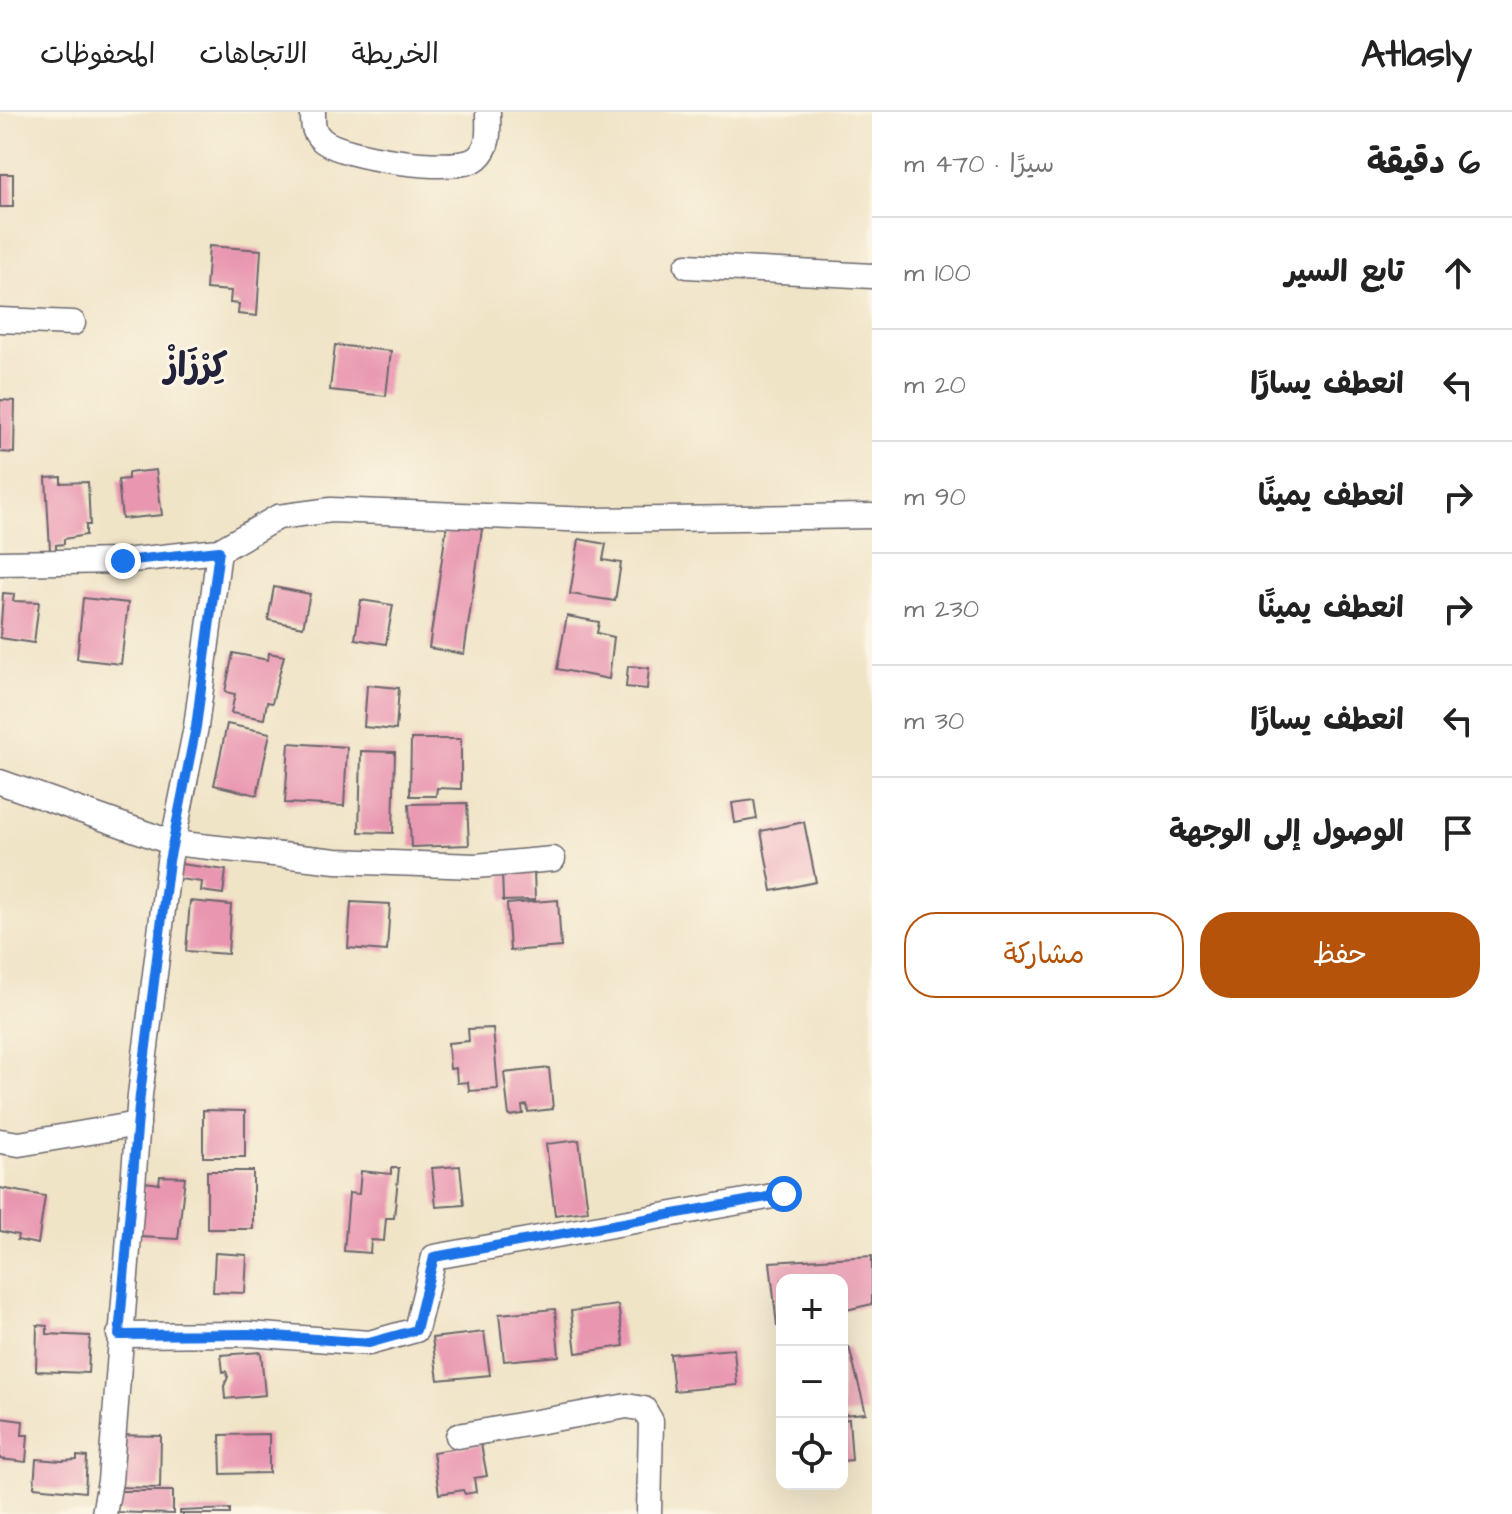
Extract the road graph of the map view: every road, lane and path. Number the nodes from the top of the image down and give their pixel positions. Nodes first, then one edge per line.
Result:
1 (313, 112) edge
2 (488, 112) edge
3 (687, 266) dead end
4 (872, 276) edge
5 (0, 320) edge
6 (73, 323) dead end
7 (872, 516) edge
8 (219, 551) junction
9 (0, 563) edge
10 (0, 782) edge
11 (173, 843) junction
12 (553, 859) dead end
13 (138, 1124) junction
14 (0, 1141) edge
15 (784, 1194) dead end
16 (119, 1335) junction
17 (458, 1436) dead end
18 (104, 1514) edge
19 (649, 1514) edge

1 - 2 street
3 - 4 street
5 - 6 street
7 - 8 street
8 - 9 street
8 - 11 street
10 - 11 street
11 - 12 street
11 - 13 street
13 - 14 street
13 - 16 street
15 - 16 street
16 - 18 street
17 - 19 street

